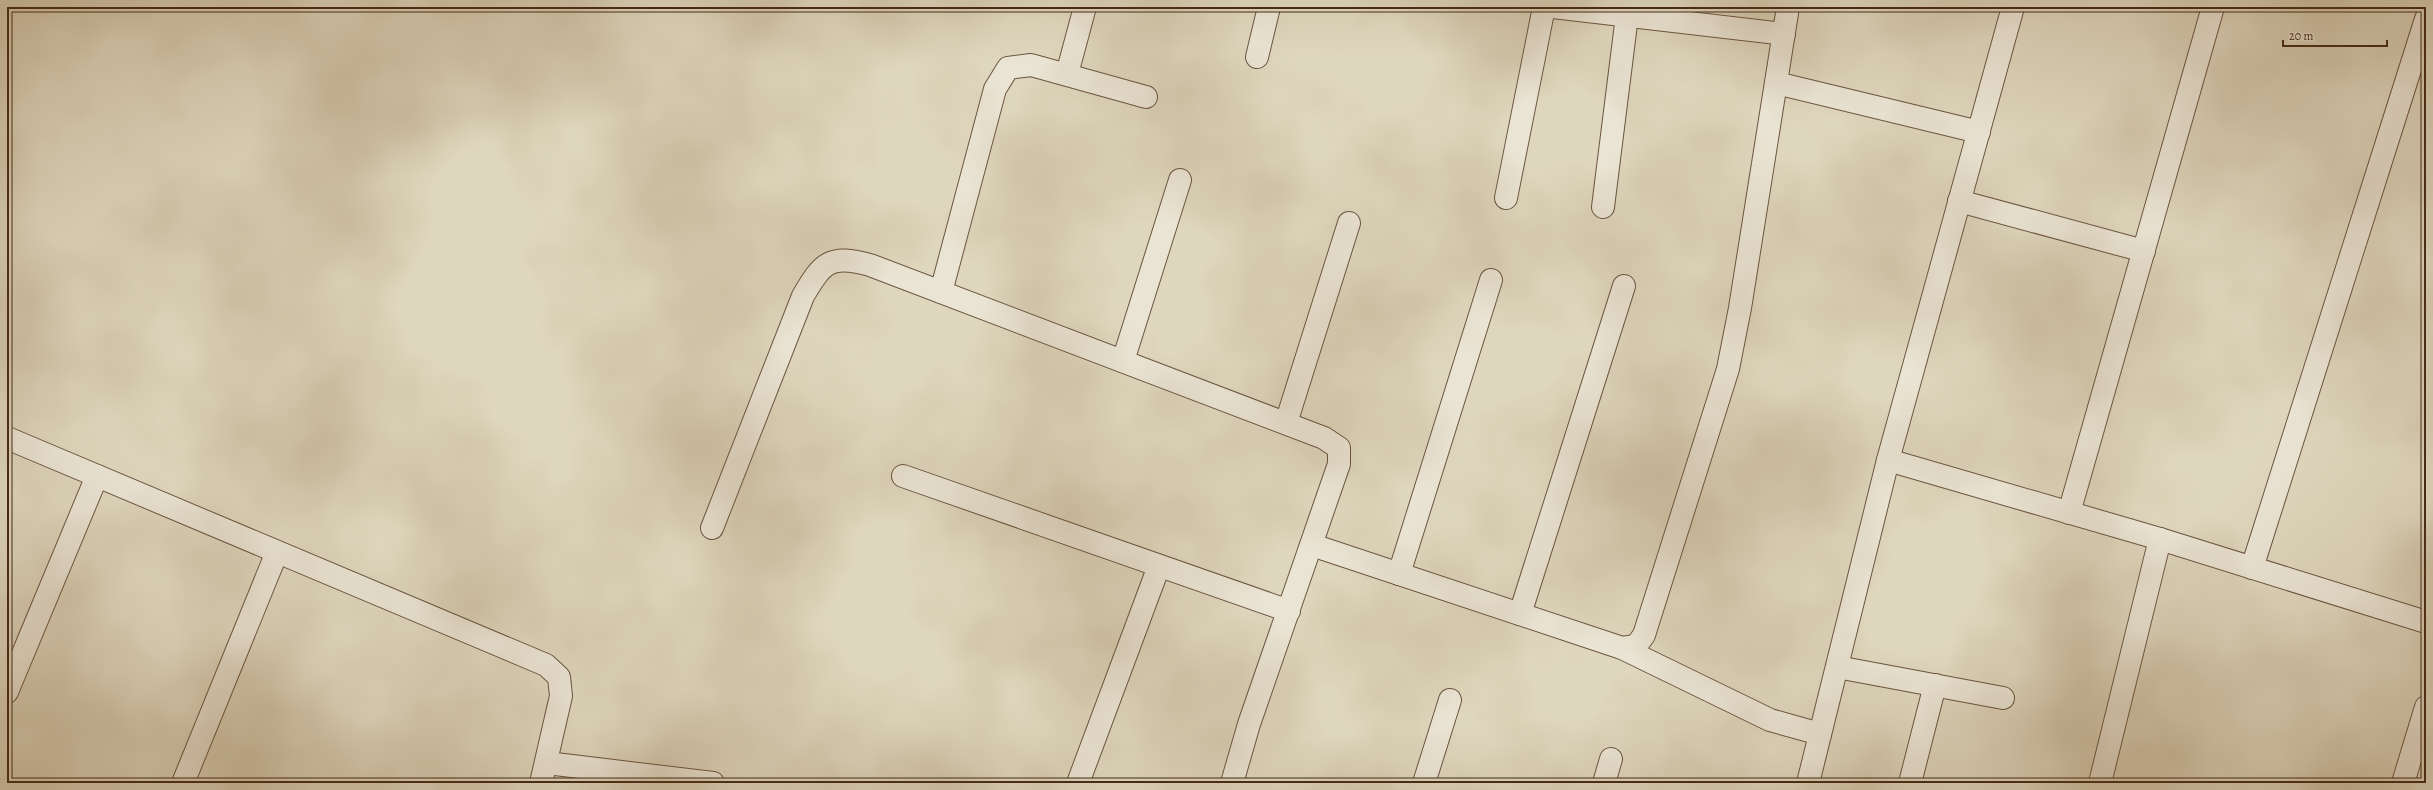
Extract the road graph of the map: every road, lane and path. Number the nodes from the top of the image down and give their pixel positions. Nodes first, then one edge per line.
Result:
1 (1085, 7) edge
2 (1269, 7) edge
3 (1544, 7) edge
4 (1553, 7) edge
5 (1788, 7) edge
6 (2013, 7) edge
7 (2213, 7) edge
8 (1650, 13) edge
9 (1627, 16) junction
10 (2426, 19) edge
11 (1784, 34) junction
12 (1257, 57) dead end
13 (1067, 74) junction
14 (1776, 83) junction
15 (1146, 97) dead end
16 (1979, 132) junction
17 (1180, 180) dead end
18 (1506, 198) dead end
19 (1959, 201) junction
20 (1603, 207) dead end
21 (1349, 223) dead end
22 (2144, 251) junction
23 (1491, 280) dead end
24 (1624, 286) dead end
25 (941, 292) junction
26 (1123, 362) junction
27 (1286, 423) junction
28 (7, 438) edge
29 (1888, 460) junction
30 (97, 476) junction
31 (903, 476) dead end
32 (2069, 513) junction
33 (712, 528) dead end
34 (2160, 539) junction
35 (1312, 545) junction
36 (277, 552) junction
37 (1159, 566) junction
38 (2252, 568) junction
39 (1399, 574) junction
40 (1289, 611) junction
41 (1520, 614) junction
42 (2426, 622) edge
43 (1622, 648) junction
44 (1837, 667) junction
45 (1935, 685) junction
46 (7, 692) edge
47 (2003, 698) dead end
48 (1450, 700) dead end
49 (2426, 707) edge
50 (1820, 734) junction
51 (1611, 759) dead end
52 (544, 773) edge
53 (182, 783) edge
54 (713, 783) edge
55 (1078, 783) edge
56 (1232, 783) edge
57 (1424, 783) edge
58 (1604, 783) edge
59 (1808, 783) edge
60 (1910, 783) edge
61 (2100, 783) edge
62 (2403, 783) edge

1 - 13 street
2 - 12 street
3 - 18 street
4 - 9 street
5 - 11 street
6 - 16 street
7 - 22 street
8 - 9 street
8 - 11 street
9 - 20 street
10 - 38 street
11 - 14 street
13 - 15 street
13 - 25 street
14 - 16 street
14 - 43 street
16 - 19 street
17 - 26 street
19 - 22 street
19 - 29 street
21 - 27 street
22 - 32 street
23 - 39 street
24 - 41 street
25 - 26 street
25 - 33 street
26 - 27 street
27 - 35 street
28 - 30 street
29 - 32 street
29 - 44 street
30 - 36 street
30 - 46 street
31 - 37 street
32 - 34 street
34 - 38 street
34 - 61 street
35 - 39 street
35 - 40 street
36 - 52 street
36 - 53 street
37 - 40 street
37 - 55 street
38 - 42 street
39 - 41 street
40 - 56 street
41 - 43 street
43 - 50 street
44 - 45 street
44 - 50 street
45 - 47 street
45 - 60 street
48 - 57 street
49 - 62 street
50 - 59 street
51 - 58 street
52 - 54 street

